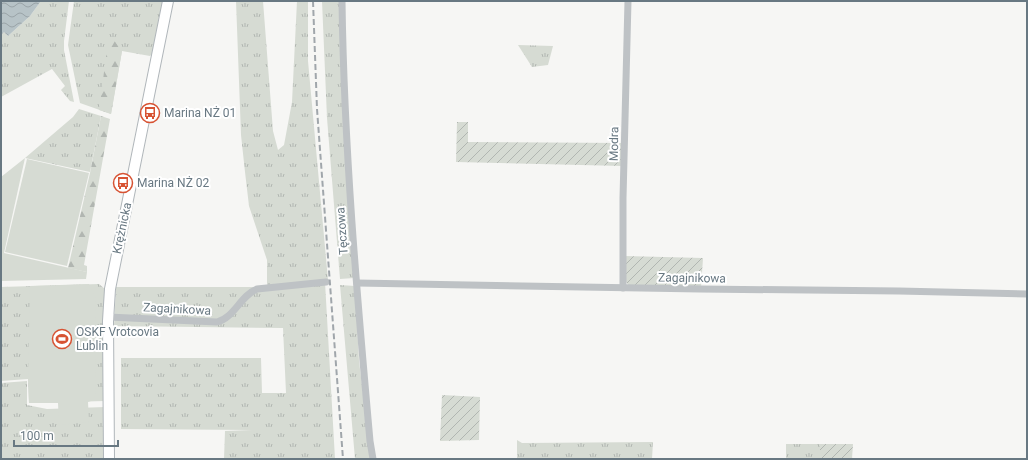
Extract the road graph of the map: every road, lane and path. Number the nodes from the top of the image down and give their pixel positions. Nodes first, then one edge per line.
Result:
1 (168, 1) edge
2 (342, 1) edge
3 (628, 1) edge
4 (326, 282) dead end
5 (357, 283) junction
6 (623, 288) junction
7 (1027, 294) edge
8 (108, 317) junction
9 (110, 459) edge
10 (373, 459) edge

1 - 8 street, Krężnicka
2 - 5 street, Tęczowa
3 - 6 street, Modra
4 - 8 street, Zagajnikowa
5 - 6 street, Zagajnikowa
5 - 10 street, Tęczowa
6 - 7 street, Zagajnikowa
8 - 9 street, Krężnicka

